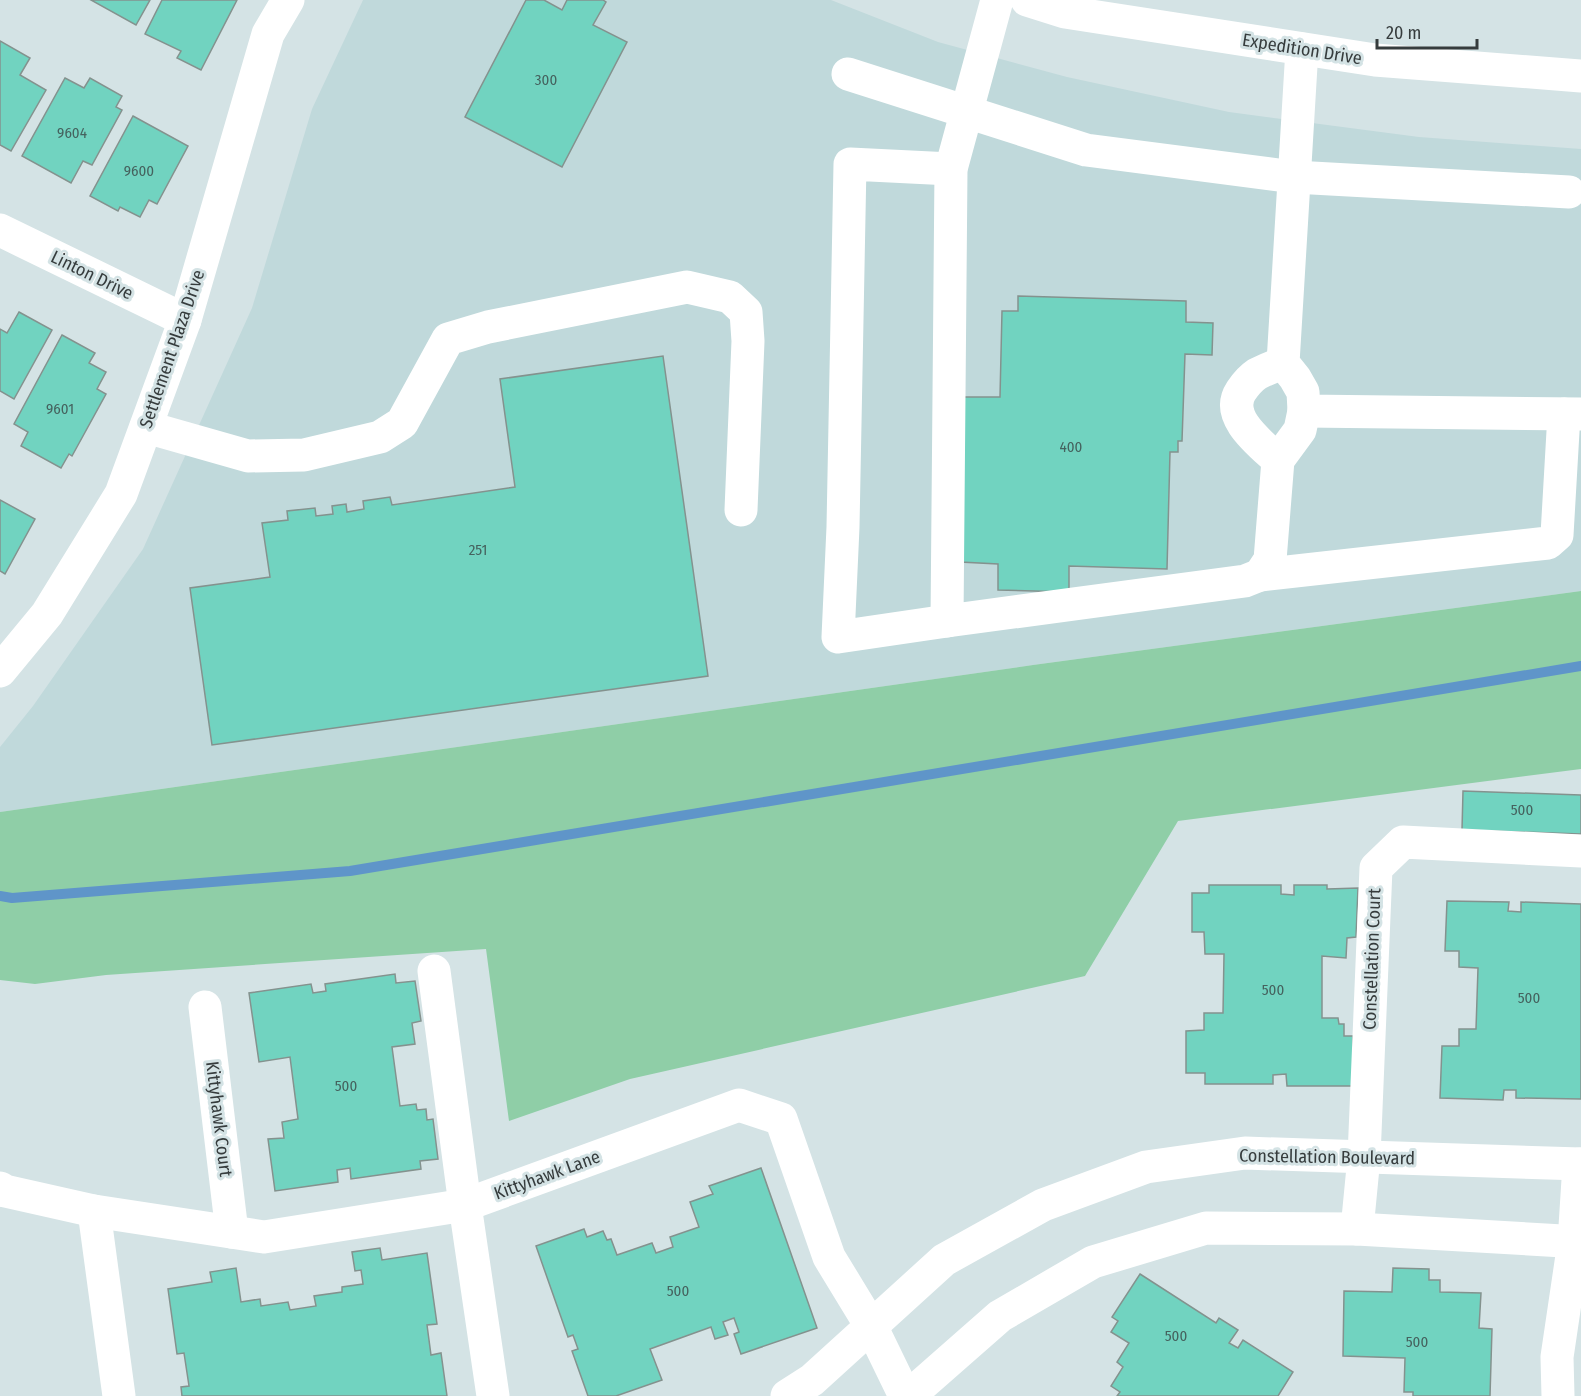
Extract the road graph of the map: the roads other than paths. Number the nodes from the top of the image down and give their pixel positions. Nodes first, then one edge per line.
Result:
1 (288, 0) edge
2 (997, 0) edge
3 (1027, 0) edge
4 (1302, 49) junction
5 (848, 74) dead end
6 (1581, 76) edge
7 (967, 112) junction
8 (951, 169) junction
9 (1294, 177) junction
10 (1569, 192) dead end
11 (0, 230) edge
12 (185, 320) junction
13 (1283, 363) junction
14 (1304, 411) junction
15 (1573, 414) edge
16 (146, 427) junction
17 (1278, 460) junction
18 (741, 510) dead end
19 (1260, 575) junction
20 (947, 621) junction
21 (0, 671) edge
22 (1581, 851) edge
23 (434, 971) dead end
24 (205, 1007) dead end
25 (1364, 1157) junction
26 (1580, 1164) edge
27 (2, 1192) edge
28 (465, 1204) junction
29 (94, 1211) junction
30 (1357, 1229) junction
31 (232, 1232) junction
32 (1578, 1242) edge
33 (872, 1326) junction
34 (119, 1396) edge
35 (493, 1396) edge
36 (787, 1396) edge
37 (907, 1396) edge
38 (1558, 1396) edge

1 - 12 street, Settlement Plaza Drive
2 - 7 street
3 - 4 street, Expedition Drive
4 - 6 street, Expedition Drive
4 - 9 street
5 - 7 street
7 - 8 street
7 - 9 street
8 - 20 street
8 - 20 street
9 - 10 street
9 - 13 street
11 - 12 street, Linton Drive
12 - 16 street, Settlement Plaza Drive
13 - 14 street
13 - 17 street
14 - 15 street
14 - 17 street
15 - 19 street
16 - 18 street
16 - 21 street, Settlement Plaza Drive
17 - 19 street
19 - 20 street
22 - 25 street, Constellation Court
23 - 28 street
24 - 31 street, Kittyhawk Court
25 - 26 street, Constellation Boulevard
25 - 30 street, Constellation Court
25 - 33 street, Constellation Boulevard
26 - 32 street
27 - 29 street, Kittyhawk Lane
28 - 31 street, Kittyhawk Lane
28 - 33 street, Kittyhawk Lane
28 - 35 street
29 - 31 street, Kittyhawk Lane
29 - 34 street
30 - 32 street
30 - 37 street
32 - 38 street
33 - 36 street, Constellation Boulevard
33 - 37 street, Kittyhawk Lane

